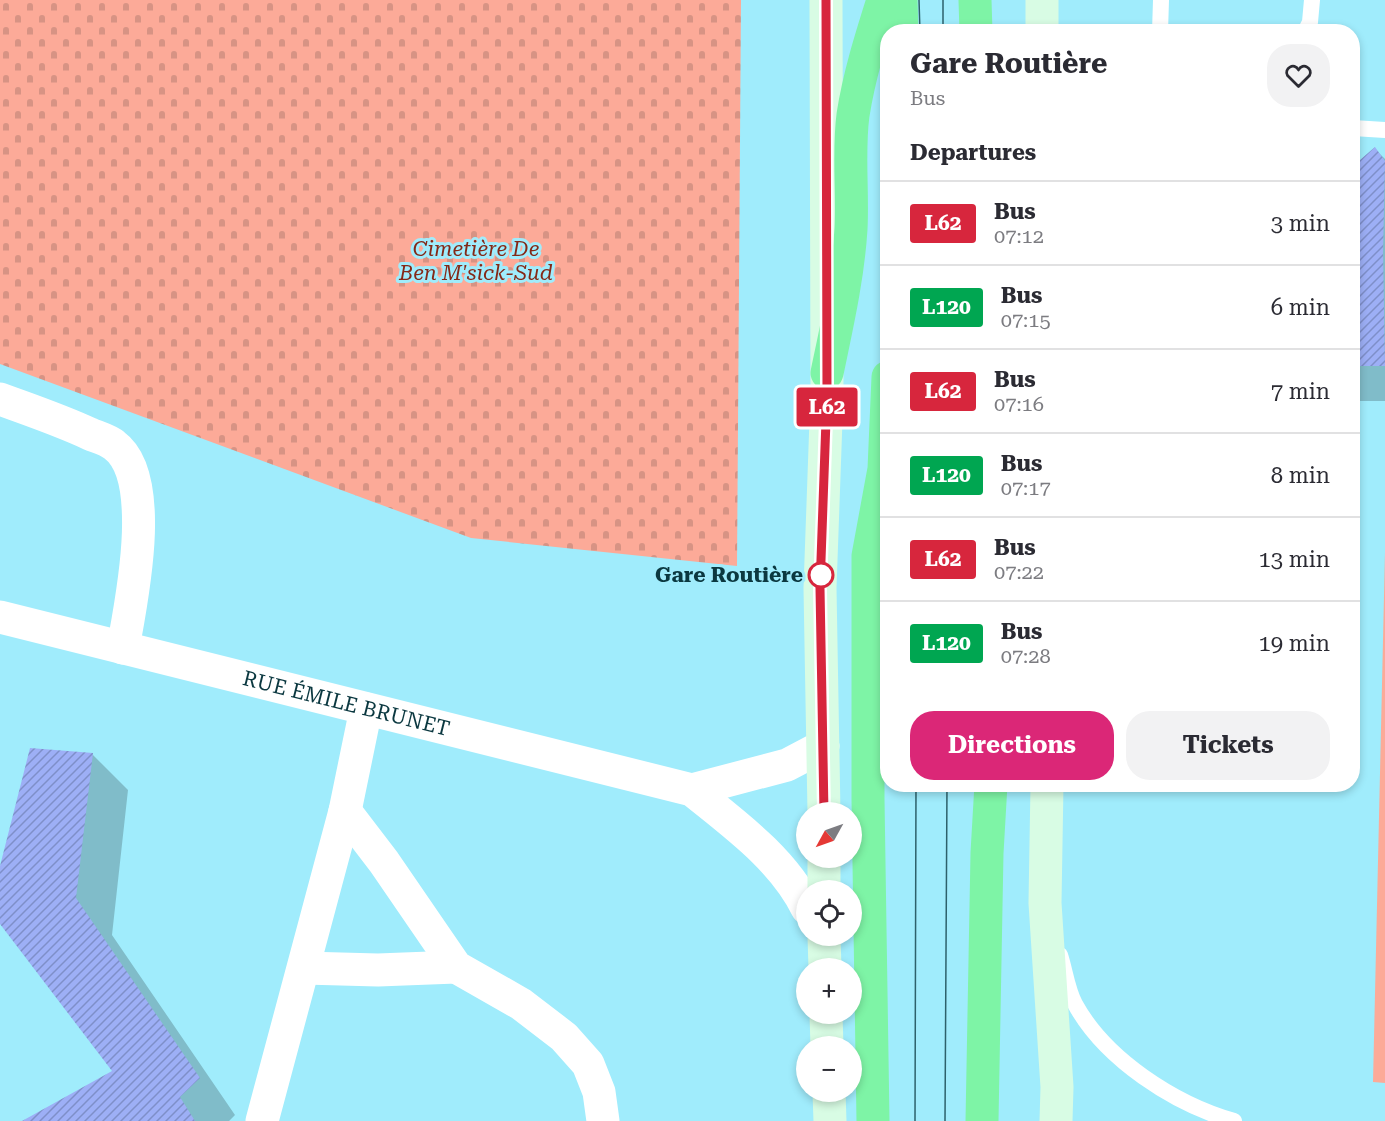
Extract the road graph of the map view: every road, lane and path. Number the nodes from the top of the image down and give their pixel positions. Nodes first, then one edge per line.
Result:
1 (826, 0) edge
2 (883, 0) edge
3 (902, 0) edge
4 (975, 0) edge
5 (1042, 0) edge
6 (1161, 0) edge
7 (1312, 0) edge
8 (902, 24) edge
9 (976, 24) edge
10 (1042, 24) edge
11 (1160, 24) edge
12 (1309, 24) edge
13 (1360, 128) edge
14 (1385, 130) edge
15 (827, 373) junction
16 (0, 399) edge
17 (880, 491) edge
18 (0, 617) edge
19 (123, 648) junction
20 (366, 709) junction
21 (823, 746) junction
22 (692, 790) junction
23 (991, 792) edge
24 (1047, 792) edge
25 (824, 802) edge
26 (345, 811) junction
27 (796, 889) edge
28 (1045, 903) junction
29 (456, 967) junction
30 (304, 968) junction
31 (829, 1102) edge
32 (262, 1121) edge
33 (603, 1121) edge
34 (830, 1121) edge
35 (873, 1121) edge
36 (982, 1121) edge
37 (1056, 1121) edge
38 (1234, 1121) edge

1 - 15 street
2 - 15 highway
3 - 8 highway
4 - 9 highway
5 - 10 street
6 - 11 lane
7 - 12 lane
13 - 14 lane
15 - 21 street
16 - 19 street
17 - 35 highway
18 - 19 street, RUE ÉMILE BRUNET
19 - 20 street, RUE ÉMILE BRUNET
20 - 22 street, RUE ÉMILE BRUNET
20 - 26 street
21 - 22 street, RUE ÉMILE BRUNET
21 - 25 street
22 - 27 street, RUE ÉMILE BRUNET
23 - 36 highway
24 - 28 street
26 - 29 street
26 - 30 street
28 - 37 street
28 - 38 lane
29 - 30 street
29 - 33 street
30 - 32 street
31 - 34 street

